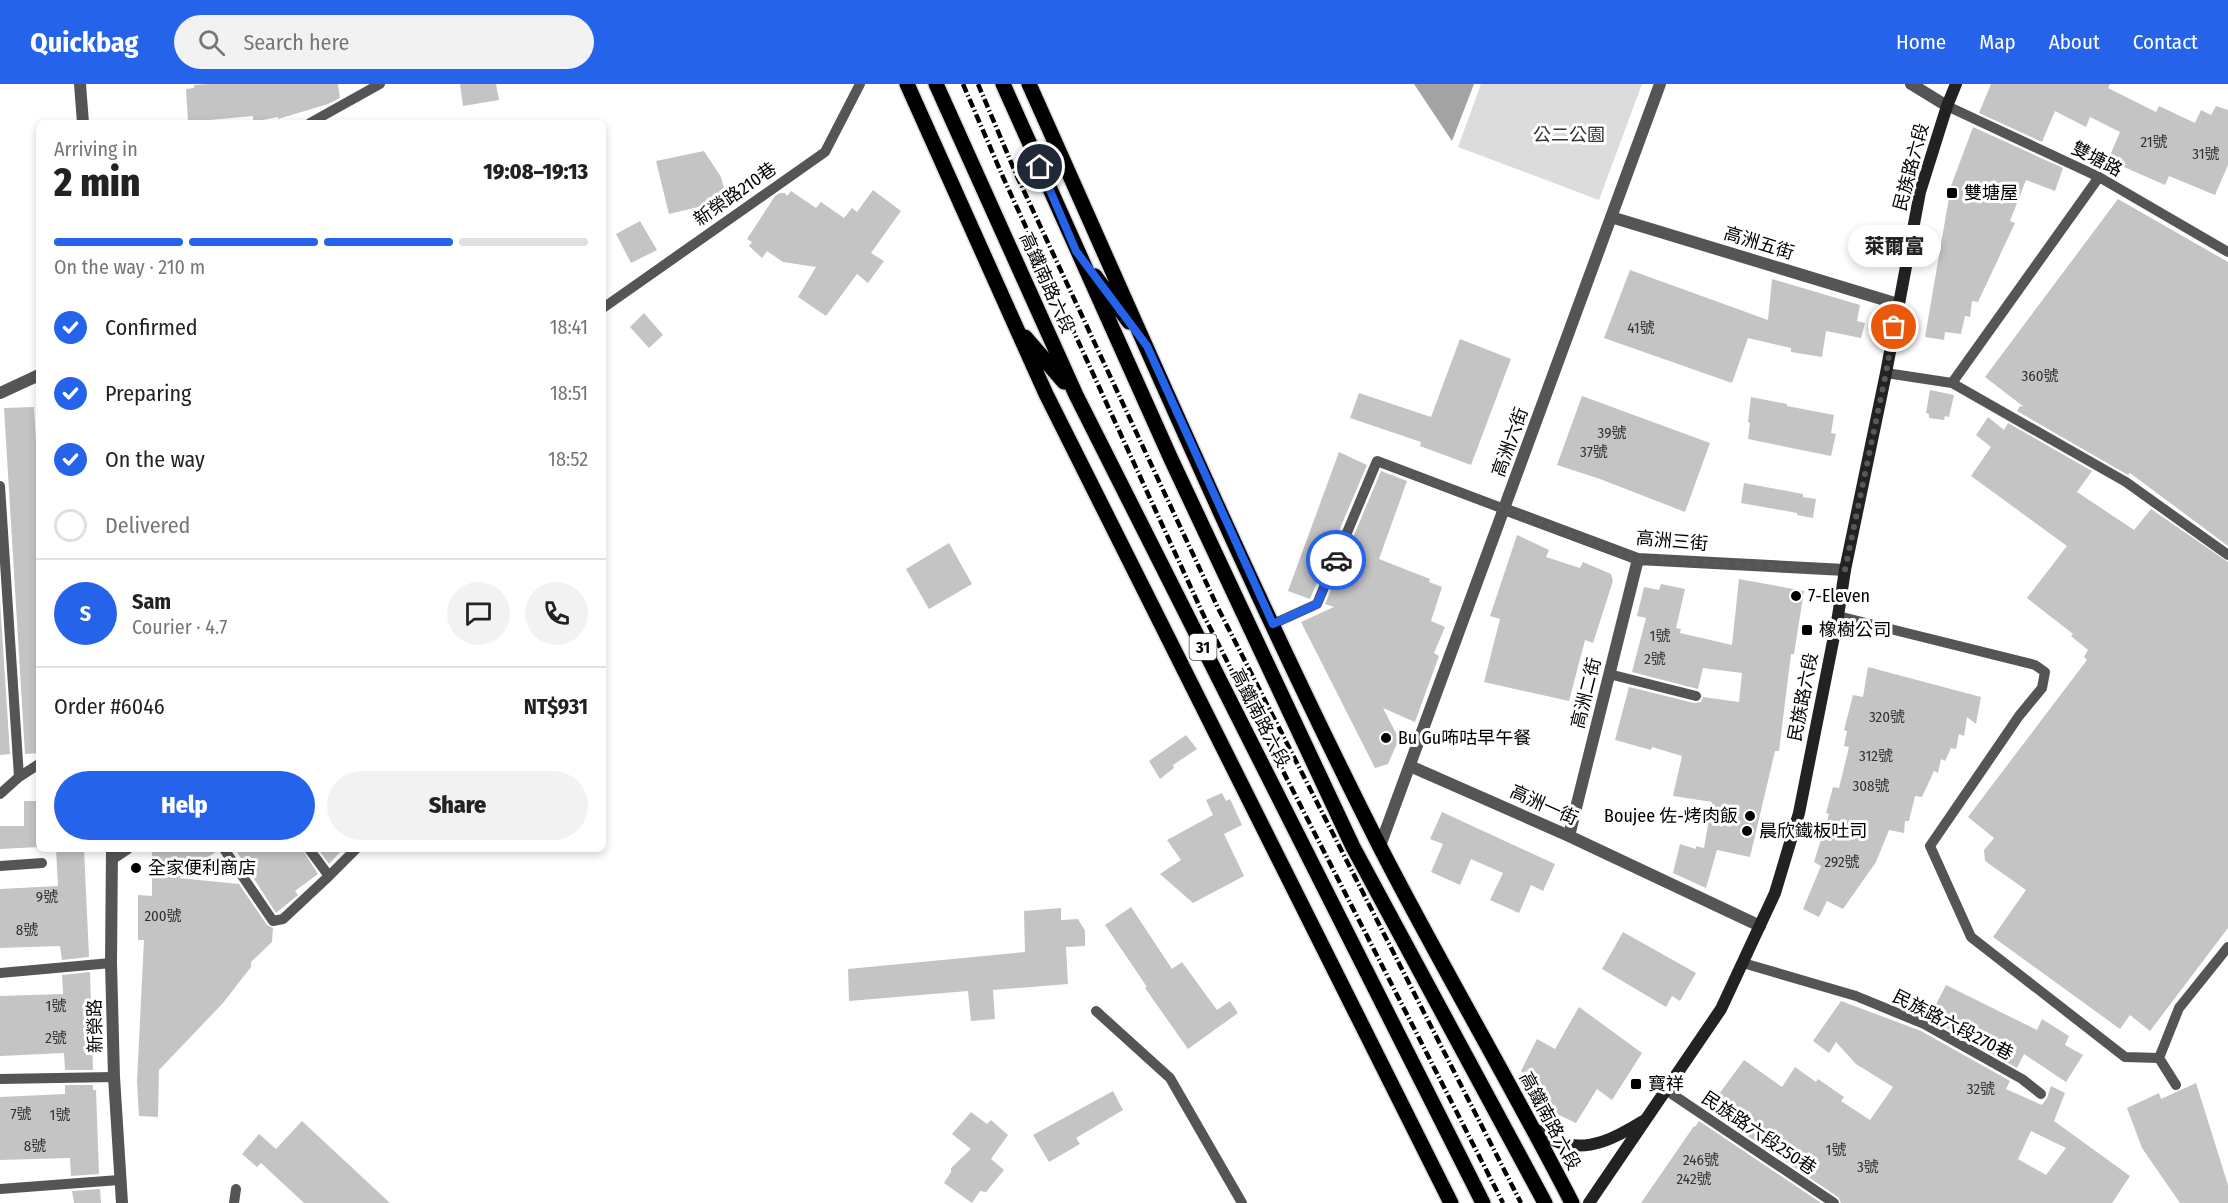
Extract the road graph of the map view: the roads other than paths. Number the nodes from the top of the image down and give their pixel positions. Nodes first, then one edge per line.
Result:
1 (80, 84) edge
2 (380, 84) edge
3 (860, 84) edge
4 (907, 84) edge
5 (936, 84) edge
6 (1003, 84) edge
7 (1029, 84) edge
8 (1660, 84) edge
9 (1911, 84) edge
10 (1956, 84) edge
11 (1947, 106) junction
12 (83, 120) edge
13 (315, 120) edge
14 (2099, 177) junction
15 (1611, 217) junction
16 (1076, 251) junction
17 (2228, 252) edge
18 (1898, 304) junction
19 (606, 306) edge
20 (1013, 323) junction
21 (1147, 346) junction
22 (1886, 373) junction
23 (36, 376) edge
24 (1952, 383) junction
25 (0, 393) edge
26 (1076, 395) junction
27 (0, 486) edge
28 (1504, 509) junction
29 (2228, 555) edge
30 (1638, 559) junction
31 (1845, 570) junction
32 (1838, 616) junction
33 (1273, 624) junction
34 (1609, 674) junction
35 (1696, 696) dead end
36 (36, 766) edge
37 (1410, 766) junction
38 (20, 777) junction
39 (0, 794) edge
40 (1569, 836) junction
41 (1380, 846) junction
42 (226, 852) edge
43 (311, 852) edge
44 (353, 852) edge
45 (113, 854) edge
46 (42, 863) dead end
47 (0, 866) edge
48 (329, 876) junction
49 (1760, 926) junction
50 (2228, 947) edge
51 (111, 963) junction
52 (1743, 963) junction
53 (0, 973) edge
54 (1096, 1011) dead end
55 (2159, 1058) junction
56 (114, 1077) junction
57 (0, 1079) edge
58 (2176, 1084) dead end
59 (1666, 1090) junction
60 (2041, 1094) dead end
61 (1649, 1117) junction
62 (1533, 1128) junction
63 (119, 1180) junction
64 (0, 1189) edge
65 (236, 1189) dead end
66 (122, 1203) edge
67 (234, 1203) edge
68 (1242, 1203) edge
69 (1451, 1203) edge
70 (1483, 1203) edge
71 (1545, 1203) edge
72 (1572, 1203) edge
73 (1588, 1203) edge
74 (1834, 1203) edge

1 - 12 street
2 - 13 lane
3 - 19 lane, 新榮路210巷
4 - 20 main road, 31
5 - 26 main road, 高鐵南路六段 / 31
6 - 16 main road, 高鐵南路六段
7 - 21 main road, 高鐵南路六段
8 - 15 street, 高洲六街
9 - 11 street
10 - 11 main road, 民族路六段
11 - 14 lane, 雙塘路
11 - 18 main road, 民族路六段
14 - 17 lane, 雙塘路
14 - 24 lane
15 - 18 street, 高洲五街
15 - 28 street, 高洲六街
16 - 21 main road
16 - 71 main road, 高鐵南路六段
18 - 22 main road, 民族路六段
20 - 26 main road
20 - 69 main road, 31
21 - 33 main road, 高鐵南路六段
22 - 24 lane
22 - 31 main road, 民族路六段
23 - 25 street
24 - 29 lane
26 - 70 main road, 高鐵南路六段 / 31
27 - 38 lane
28 - 30 street, 高洲三街
28 - 33 lane
28 - 37 street, 高洲六街
30 - 31 street, 高洲三街
30 - 34 street, 高洲二街
31 - 32 main road, 民族路六段
32 - 49 main road, 民族路六段
32 - 55 lane
33 - 41 main road, 高鐵南路六段
34 - 35 lane
34 - 40 street, 高洲二街
36 - 38 lane
37 - 40 street, 高洲一街
37 - 41 street, 高洲六街
38 - 39 lane
40 - 49 street, 高洲一街
41 - 62 main road, 高鐵南路六段
42 - 48 lane
43 - 48 lane
44 - 48 lane
45 - 51 street, 新榮路
46 - 47 lane
49 - 52 main road, 民族路六段
50 - 55 lane
51 - 53 lane
51 - 56 street, 新榮路
52 - 59 main road, 民族路六段
52 - 60 lane, 民族路六段270巷
54 - 68 lane
55 - 58 lane
56 - 57 lane
56 - 63 street, 新榮路
59 - 61 main road, 民族路六段
59 - 74 lane, 民族路六段250巷
61 - 62 main road
61 - 73 main road, 民族路六段
62 - 72 main road, 高鐵南路六段
63 - 64 lane
63 - 66 street, 新榮路
65 - 67 lane

